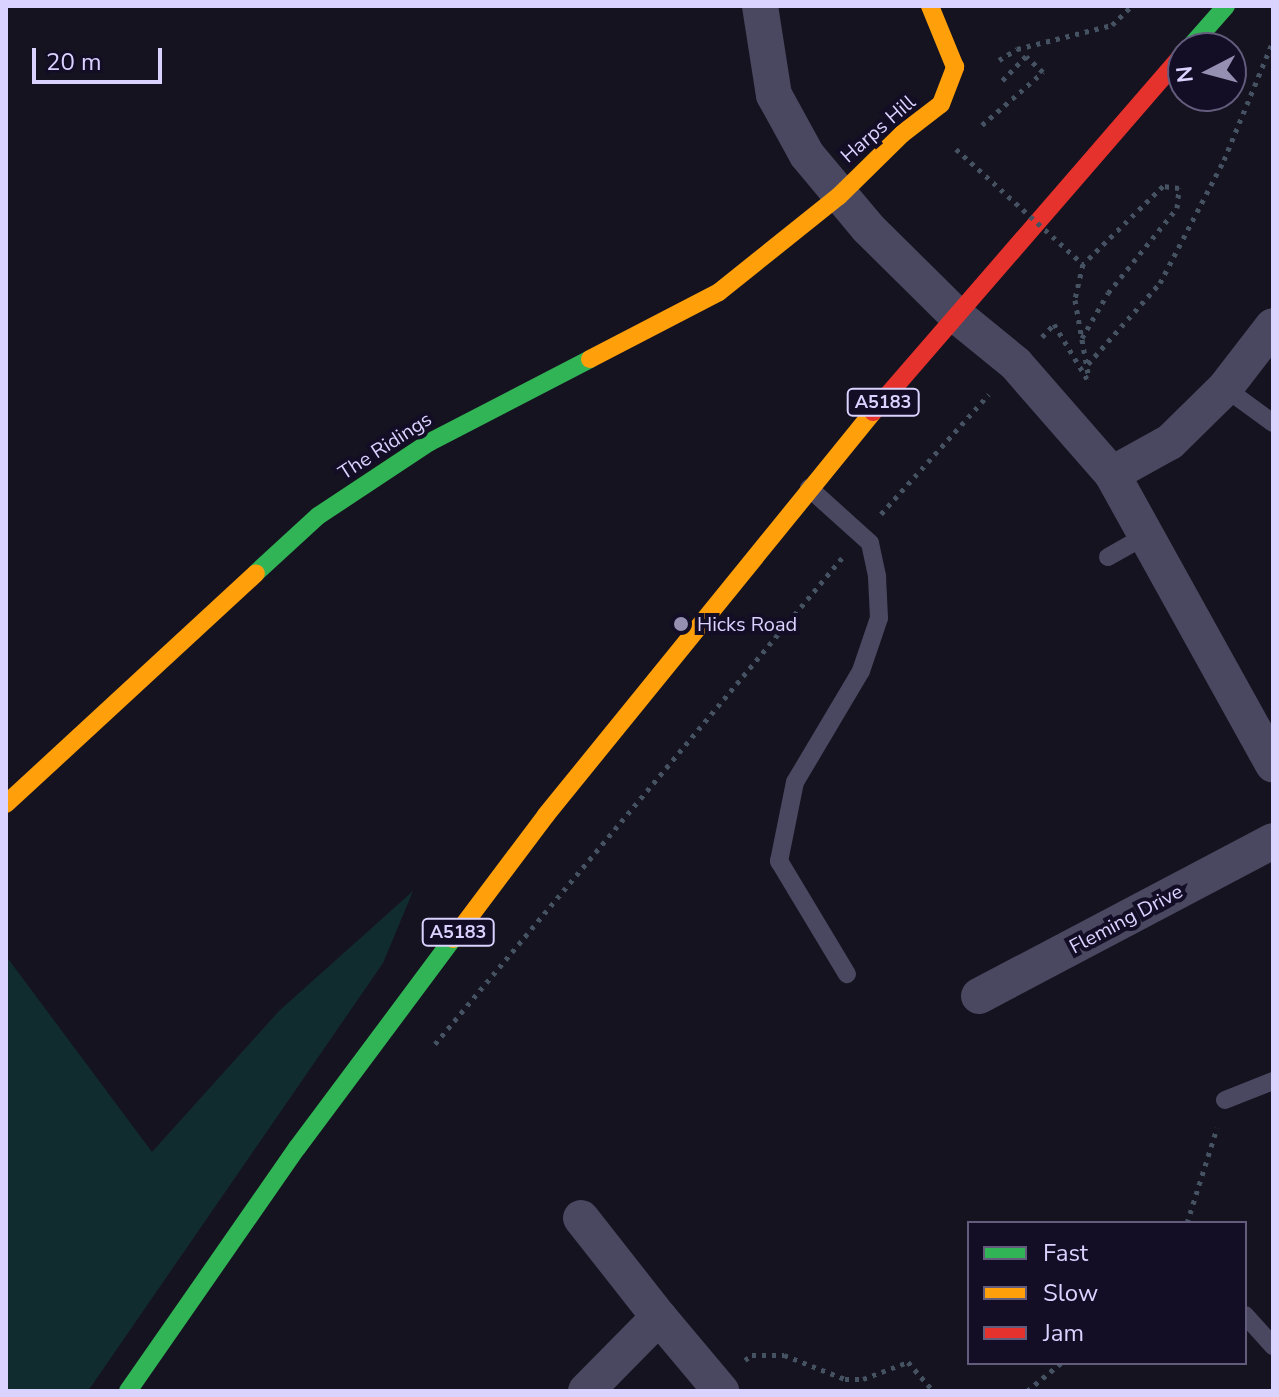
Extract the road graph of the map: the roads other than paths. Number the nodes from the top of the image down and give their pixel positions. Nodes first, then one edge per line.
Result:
1 (760, 6) edge
2 (930, 6) edge
3 (1226, 6) edge
4 (1203, 32) edge
5 (1167, 72) edge
6 (839, 196) junction
7 (956, 315) junction
8 (1273, 326) edge
9 (1225, 388) junction
10 (1273, 423) edge
11 (1112, 474) junction
12 (809, 488) junction
13 (1147, 535) junction
14 (1108, 557) dead end
15 (1273, 764) edge
16 (6, 804) edge
17 (1273, 841) edge
18 (847, 974) dead end
19 (979, 996) dead end
20 (1273, 1081) edge
21 (1225, 1100) road end
22 (581, 1218) dead end
23 (659, 1317) junction
24 (1247, 1317) edge
25 (1273, 1346) edge
26 (717, 1386) edge
27 (128, 1391) edge
28 (586, 1391) edge

1 - 6 street
2 - 6 main road, Harps Hill
3 - 4 main road
5 - 7 main road, A5183
6 - 7 street
6 - 16 main road, The Ridings
7 - 11 street
7 - 12 main road, A5183
8 - 9 street
9 - 10 lane
9 - 11 street
11 - 13 street
12 - 18 lane
12 - 27 main road, A5183
13 - 14 lane
13 - 15 street
17 - 19 street, Fleming Drive
20 - 21 lane
22 - 23 street
23 - 26 street
23 - 28 street
24 - 25 lane

